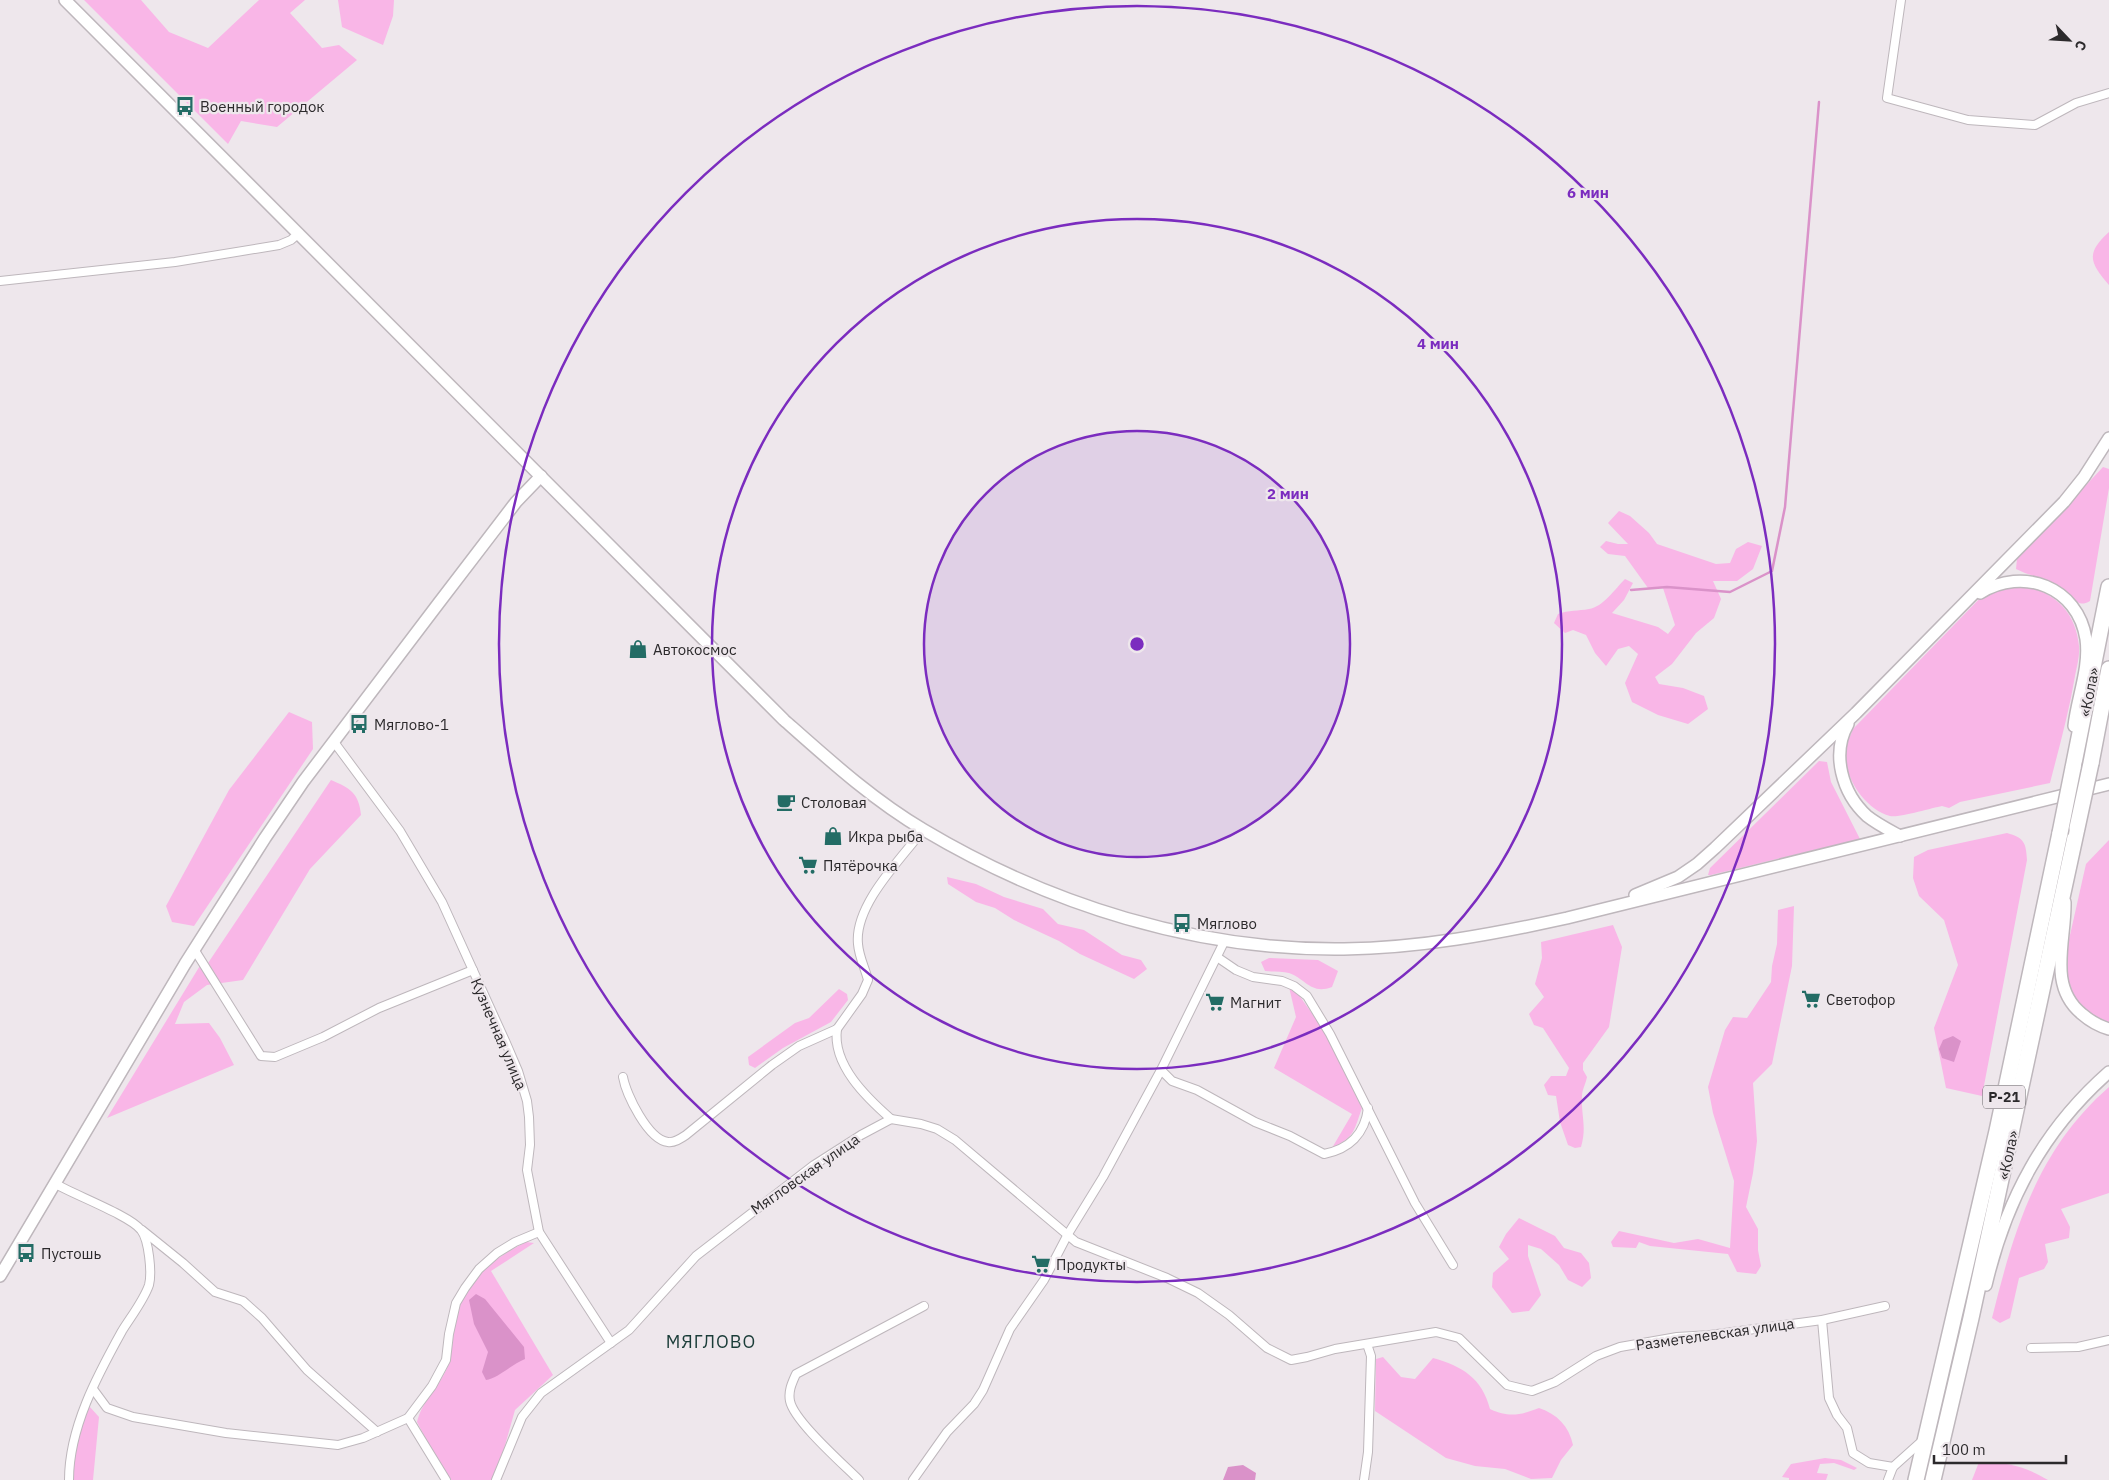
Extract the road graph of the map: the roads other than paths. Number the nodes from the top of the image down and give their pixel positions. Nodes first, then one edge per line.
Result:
1 (65, 0) edge
2 (1900, 0) edge
3 (2109, 93) edge
4 (300, 233) junction
5 (0, 281) edge
6 (2109, 438) edge
7 (541, 476) junction
8 (2109, 587) edge
9 (1966, 602) junction
10 (2109, 669) edge
11 (1856, 713) junction
12 (334, 742) junction
13 (2073, 768) junction
14 (2109, 784) edge
15 (923, 830) junction
16 (1900, 836) junction
17 (2065, 890) junction
18 (1615, 906) junction
19 (1225, 940) junction
20 (194, 949) junction
21 (1217, 957) junction
22 (472, 970) junction
23 (836, 1029) junction
24 (2109, 1029) edge
25 (1161, 1070) junction
26 (2109, 1072) edge
27 (623, 1077) dead end
28 (1368, 1108) junction
29 (891, 1120) junction
30 (54, 1183) junction
31 (142, 1230) junction
32 (539, 1232) junction
33 (1068, 1234) junction
34 (1453, 1265) dead end
35 (0, 1276) edge
36 (924, 1306) dead end
37 (1885, 1306) dead end
38 (1972, 1318) junction
39 (1822, 1320) junction
40 (2109, 1340) edge
41 (611, 1343) junction
42 (1367, 1344) junction
43 (2031, 1348) dead end
44 (92, 1389) junction
45 (408, 1418) junction
46 (377, 1432) junction
47 (1926, 1438) junction
48 (1893, 1467) junction
49 (69, 1480) edge
50 (446, 1480) edge
51 (496, 1480) edge
52 (859, 1480) edge
53 (913, 1480) edge
54 (1364, 1480) edge
55 (1888, 1480) edge
56 (1916, 1480) edge
57 (1933, 1480) edge

1 - 4 main road
2 - 3 street
4 - 5 street
4 - 7 main road
6 - 9 main road
7 - 12 main road
7 - 15 main road
8 - 13 highway, «Кола» / Р-21
9 - 11 main road
9 - 13 main road
10 - 17 highway, «Кола» / Р-21, bridge
11 - 16 main road
11 - 18 main road
12 - 20 main road
12 - 22 street, Кузнечная улица
13 - 47 highway, «Кола» / Р-21, bridge
14 - 16 main road
15 - 19 main road
15 - 23 street
16 - 18 main road
17 - 24 main road
17 - 38 highway, «Кола» / Р-21
18 - 19 main road
19 - 21 street
20 - 22 street
20 - 30 main road
21 - 25 street
21 - 28 street
22 - 32 street, Кузнечная улица
23 - 27 street
23 - 29 street
25 - 28 street
25 - 33 street
26 - 38 main road
28 - 34 street
29 - 33 street
29 - 41 street, Мягловская улица
30 - 31 street
30 - 35 main road
31 - 44 street
31 - 46 street
32 - 41 street, Кузнечная улица
32 - 45 street
33 - 42 street
33 - 53 street
36 - 52 street
37 - 39 street, Разметелевская улица
38 - 57 highway, «Кола» / Р-21
39 - 42 street, Разметелевская улица
39 - 48 street
40 - 43 street
41 - 51 street, Мягловская улица
42 - 54 street
44 - 46 street
44 - 49 street
45 - 46 street
45 - 50 street
47 - 48 street
47 - 56 highway, «Кола» / Р-21
48 - 55 street

